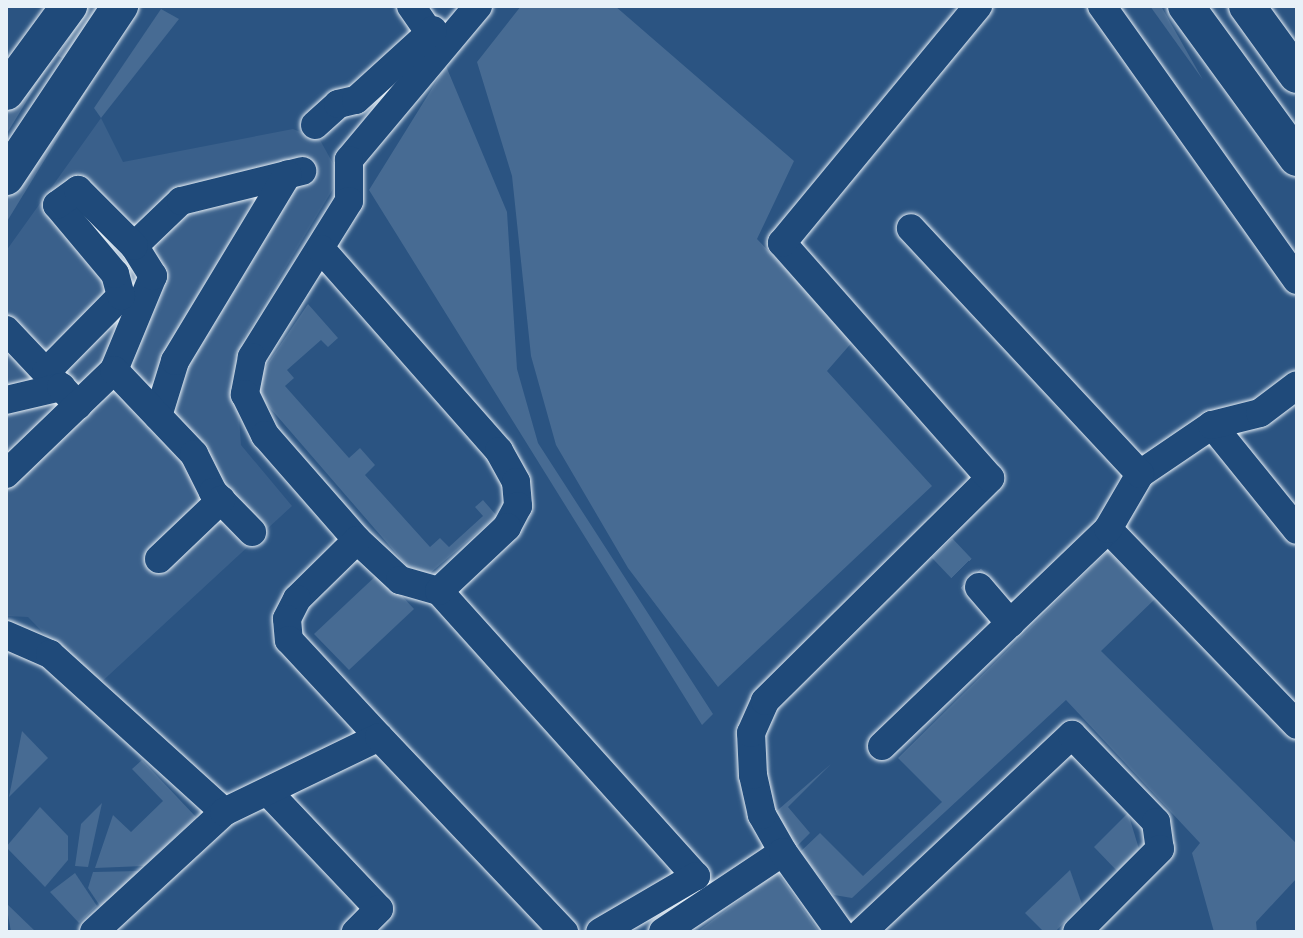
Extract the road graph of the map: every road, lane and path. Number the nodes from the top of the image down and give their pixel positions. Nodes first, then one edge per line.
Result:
1 (69, 6) edge
2 (120, 6) edge
3 (411, 6) edge
4 (478, 6) edge
5 (978, 6) edge
6 (1102, 6) edge
7 (1186, 6) edge
8 (1247, 6) edge
9 (439, 41) junction
10 (1297, 75) edge
11 (6, 92) edge
12 (315, 125) dead end
13 (1297, 158) edge
14 (6, 177) edge
15 (911, 228) dead end
16 (134, 246) junction
17 (321, 249) junction
18 (1297, 280) edge
19 (6, 330) edge
20 (114, 370) junction
21 (1297, 385) edge
22 (62, 388) junction
23 (6, 400) edge
24 (158, 416) junction
25 (1212, 425) junction
26 (6, 474) edge
27 (1140, 474) junction
28 (221, 500) junction
29 (1108, 529) junction
30 (1297, 530) edge
31 (252, 532) dead end
32 (357, 540) junction
33 (159, 559) dead end
34 (979, 587) tunnel mouth
35 (439, 591) junction
36 (1010, 623) junction
37 (6, 635) edge
38 (1297, 725) edge
39 (379, 737) junction
40 (882, 746) dead end
41 (268, 792) junction
42 (224, 812) junction
43 (783, 852) junction
44 (94, 932) edge
45 (356, 932) edge
46 (564, 932) edge
47 (600, 932) edge
48 (663, 932) edge
49 (840, 932) edge
50 (862, 932) edge
51 (1077, 932) edge

1 - 11 main road
2 - 14 main road
3 - 9 street
4 - 9 street
5 - 43 street
6 - 18 street
7 - 13 main road
8 - 10 main road
9 - 12 street
9 - 17 street
15 - 27 street
16 - 20 street
16 - 22 street
16 - 24 street
17 - 32 street
17 - 35 street
19 - 22 street
20 - 22 street
20 - 24 street
21 - 25 street
22 - 23 street
22 - 26 street
24 - 28 street
25 - 27 street
25 - 30 street
27 - 29 street
28 - 31 street
28 - 33 street
29 - 36 street
29 - 38 street
32 - 35 street
32 - 39 street
34 - 36 street
35 - 47 street
36 - 40 street
37 - 42 street
39 - 41 street
39 - 46 street
41 - 42 street
41 - 45 street
42 - 44 street
43 - 48 street
43 - 49 street
50 - 51 street

